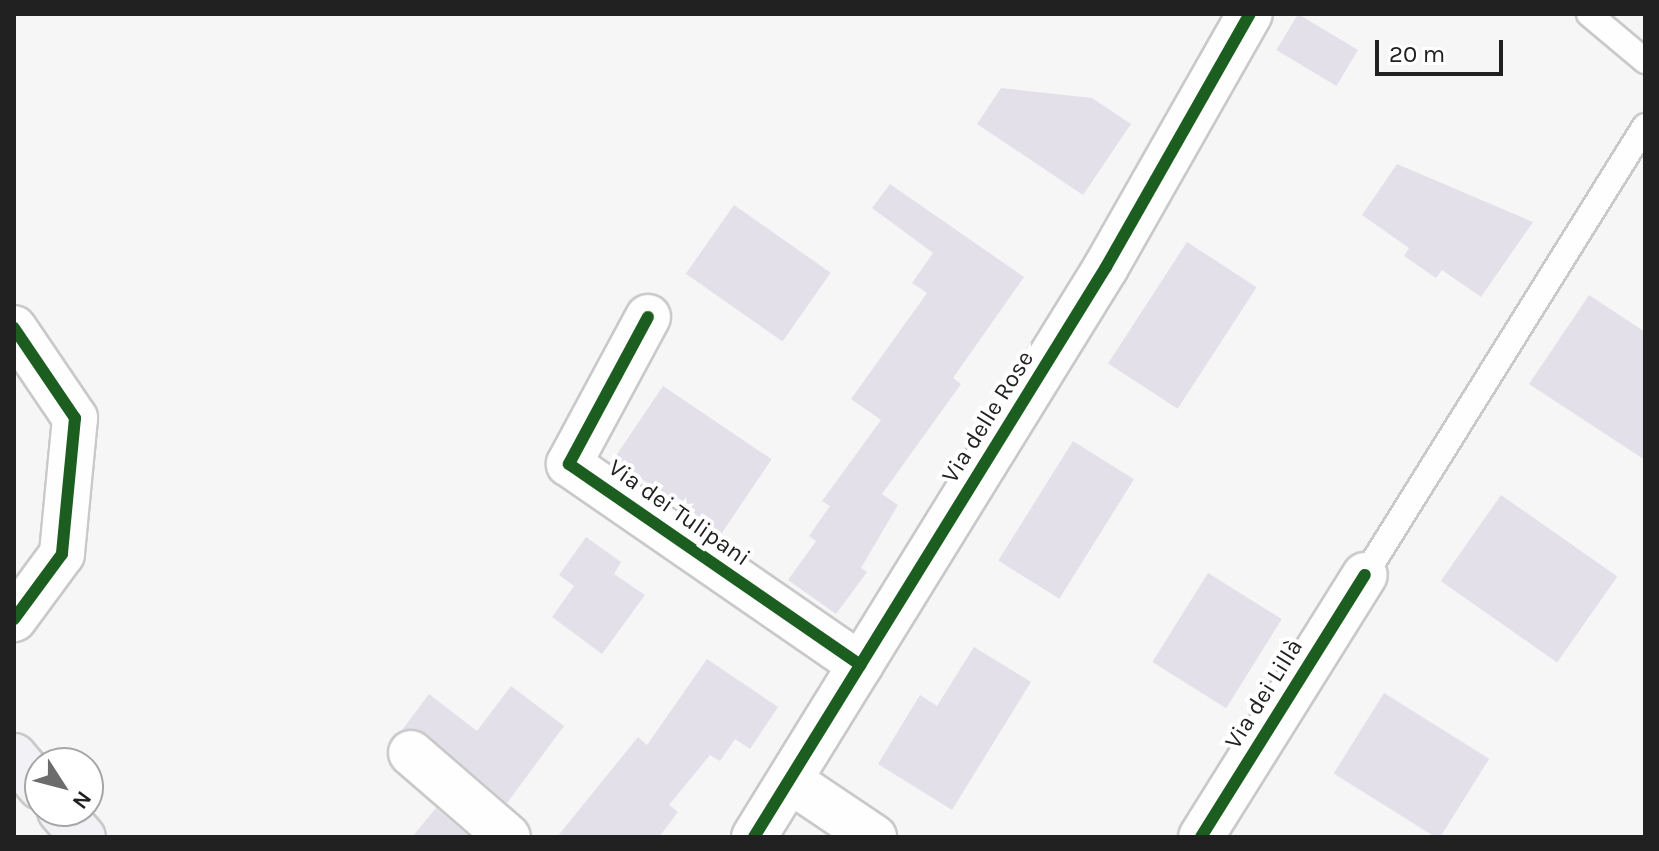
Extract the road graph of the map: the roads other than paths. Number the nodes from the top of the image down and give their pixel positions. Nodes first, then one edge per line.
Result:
1 (1250, 14) edge
2 (1589, 14) edge
3 (1645, 61) edge
4 (1645, 126) edge
5 (648, 317) dead end
6 (14, 328) edge
7 (1365, 575) joint
8 (14, 619) edge
9 (860, 665) junction
10 (411, 753) dead end
11 (792, 782) junction
12 (508, 837) edge
13 (754, 837) edge
14 (874, 837) edge
15 (1201, 837) edge

1 - 9 street, Via delle Rose
2 - 3 lane
4 - 7 lane
5 - 9 street, Via dei Tulipani
6 - 8 street
7 - 15 street, Via dei Lillà
9 - 11 street, Via delle Rose
10 - 12 street
11 - 13 street, Via delle Rose
11 - 14 street

